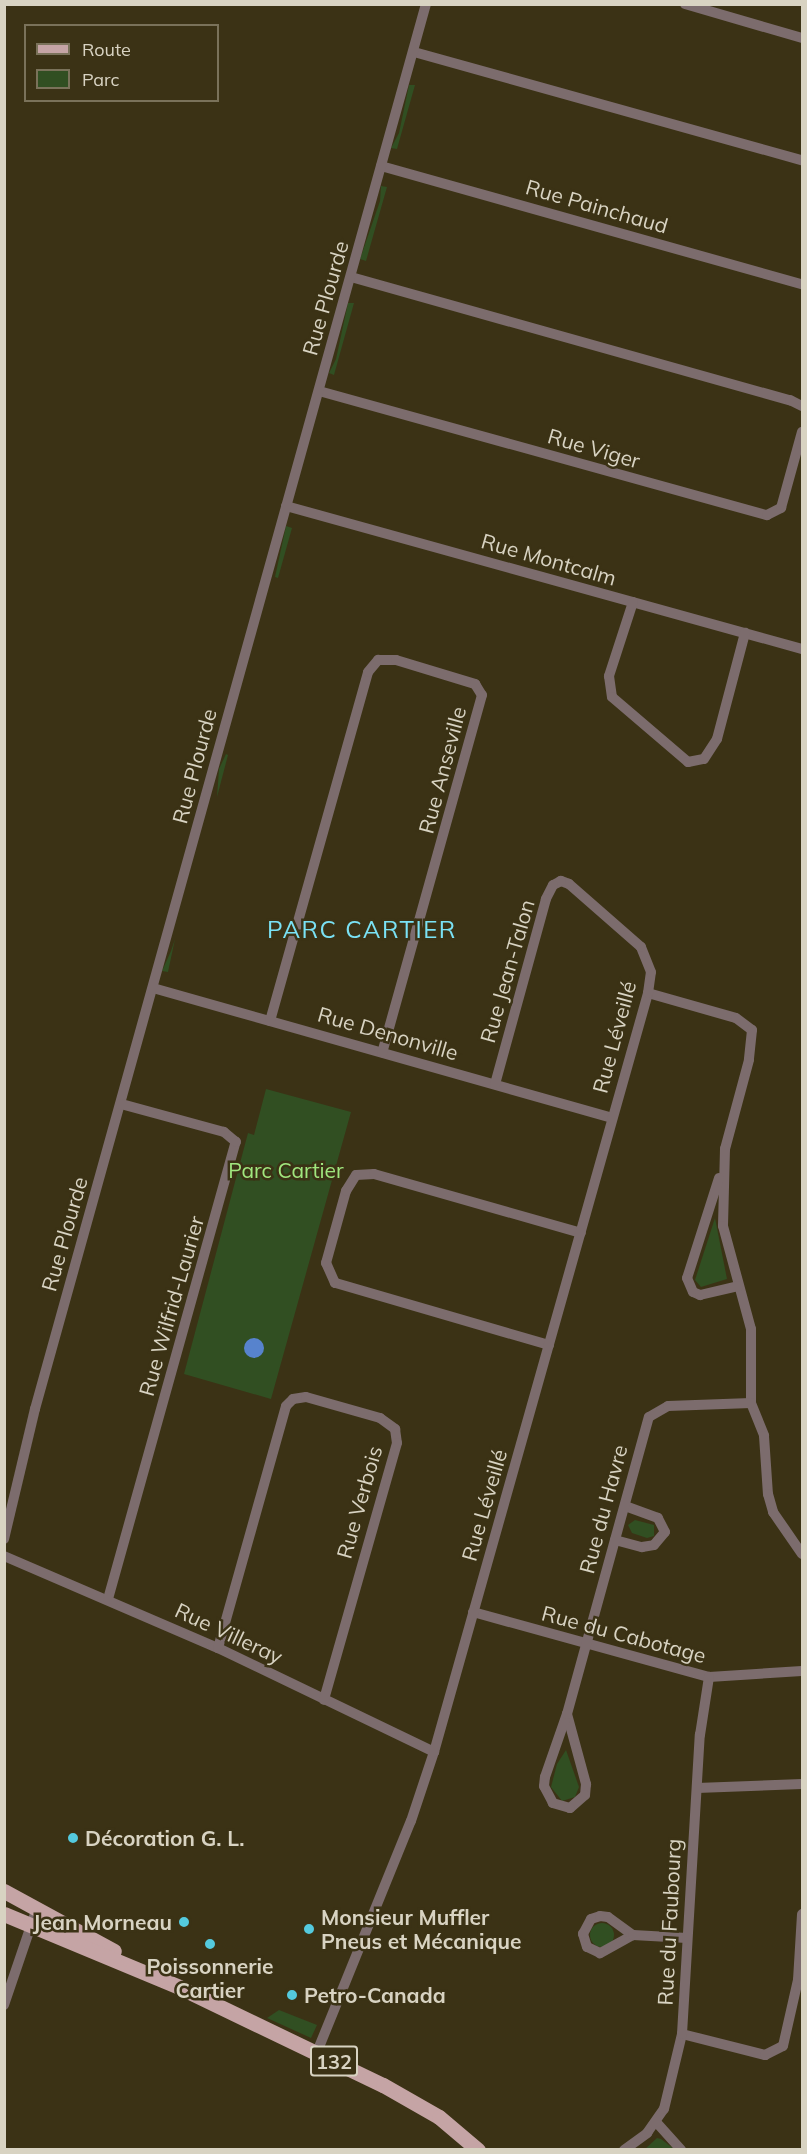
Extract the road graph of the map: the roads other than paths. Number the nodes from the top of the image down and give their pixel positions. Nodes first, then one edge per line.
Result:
1 (426, 4) edge
2 (685, 4) edge
3 (802, 38) edge
4 (414, 52) junction
5 (802, 160) edge
6 (381, 166) junction
7 (351, 277) junction
8 (802, 284) edge
9 (319, 391) junction
10 (802, 406) edge
11 (802, 432) edge
12 (286, 506) junction
13 (633, 602) junction
14 (745, 633) junction
15 (802, 649) edge
16 (648, 957) joint
17 (153, 988) junction
18 (648, 993) junction
19 (270, 1021) junction
20 (382, 1052) junction
21 (495, 1084) junction
22 (121, 1104) junction
23 (612, 1118) junction
24 (723, 1167) junction
25 (581, 1233) junction
26 (738, 1286) junction
27 (549, 1345) junction
28 (751, 1403) junction
29 (625, 1506) junction
30 (4, 1539) edge
31 (615, 1540) junction
32 (802, 1554) edge
33 (4, 1556) edge
34 (108, 1599) junction
35 (474, 1612) junction
36 (586, 1645) junction
37 (218, 1648) junction
38 (802, 1671) edge
39 (709, 1677) junction
40 (324, 1700) junction
41 (567, 1714) junction
42 (434, 1752) junction
43 (802, 1784) edge
44 (697, 1788) junction
45 (4, 1891) edge
46 (36, 1908) junction
47 (4, 1914) edge
48 (802, 1914) edge
49 (28, 1924) junction
50 (633, 1935) junction
51 (687, 1938) junction
52 (179, 1987) junction
53 (4, 2005) edge
54 (682, 2034) junction
55 (317, 2052) junction
56 (657, 2123) junction
57 (632, 2148) edge
58 (478, 2150) edge
59 (681, 2150) edge

1 - 4 street, Rue Plourde
2 - 3 street
4 - 5 street
4 - 6 street, Rue Plourde
6 - 7 street, Rue Plourde
6 - 8 street, Rue Painchaud
7 - 9 street, Rue Plourde
7 - 10 street
9 - 11 street, Rue Viger
9 - 12 street, Rue Plourde
12 - 13 street, Rue Montcalm
12 - 17 street, Rue Plourde
13 - 14 street, Rue Montcalm
13 - 14 street
14 - 15 street, Rue Montcalm
16 - 18 street, Rue Léveillé
16 - 21 street, Rue Jean-Talon
17 - 19 street, Rue Denonville
17 - 22 street, Rue Plourde
18 - 23 street, Rue Léveillé
18 - 24 street
19 - 20 street, Rue Denonville
19 - 20 street, Rue Anseville
20 - 21 street, Rue Denonville
21 - 23 street, Rue Denonville
22 - 30 street, Rue Plourde
22 - 34 street, Rue Wilfrid-Laurier
23 - 25 street, Rue Léveillé
24 - 26 street
24 - 26 street
25 - 27 street, Rue Léveillé
25 - 27 street
26 - 28 street
27 - 35 street, Rue Léveillé
28 - 29 street, Rue du Havre
28 - 32 street
29 - 31 street, Rue du Havre
29 - 31 street
31 - 36 street, Rue du Havre
33 - 34 street, Rue Villeray
34 - 37 street, Rue Villeray
35 - 36 street, Rue du Cabotage
35 - 42 street, Rue Léveillé
36 - 39 street, Rue du Cabotage
36 - 41 street, Rue du Havre
37 - 40 street, Rue Villeray
37 - 40 street, Rue Verbois
38 - 39 street, Rue du Cabotage
39 - 44 street, Rue du Faubourg
40 - 42 street, Rue Villeray
41 - 41 street, Rue du Havre
42 - 55 street, Rue Léveillé
43 - 44 street
44 - 51 street, Rue du Faubourg
45 - 46 main road, 132
46 - 49 street
46 - 52 main road, 132
47 - 49 main road, 132
48 - 54 street
49 - 52 main road, 132
49 - 53 street
50 - 50 street
50 - 51 street
51 - 54 street, Rue du Faubourg
52 - 55 main road, 132
54 - 56 street, Rue du Faubourg
55 - 58 main road, 132
56 - 57 street, Rue du Faubourg
56 - 59 street

